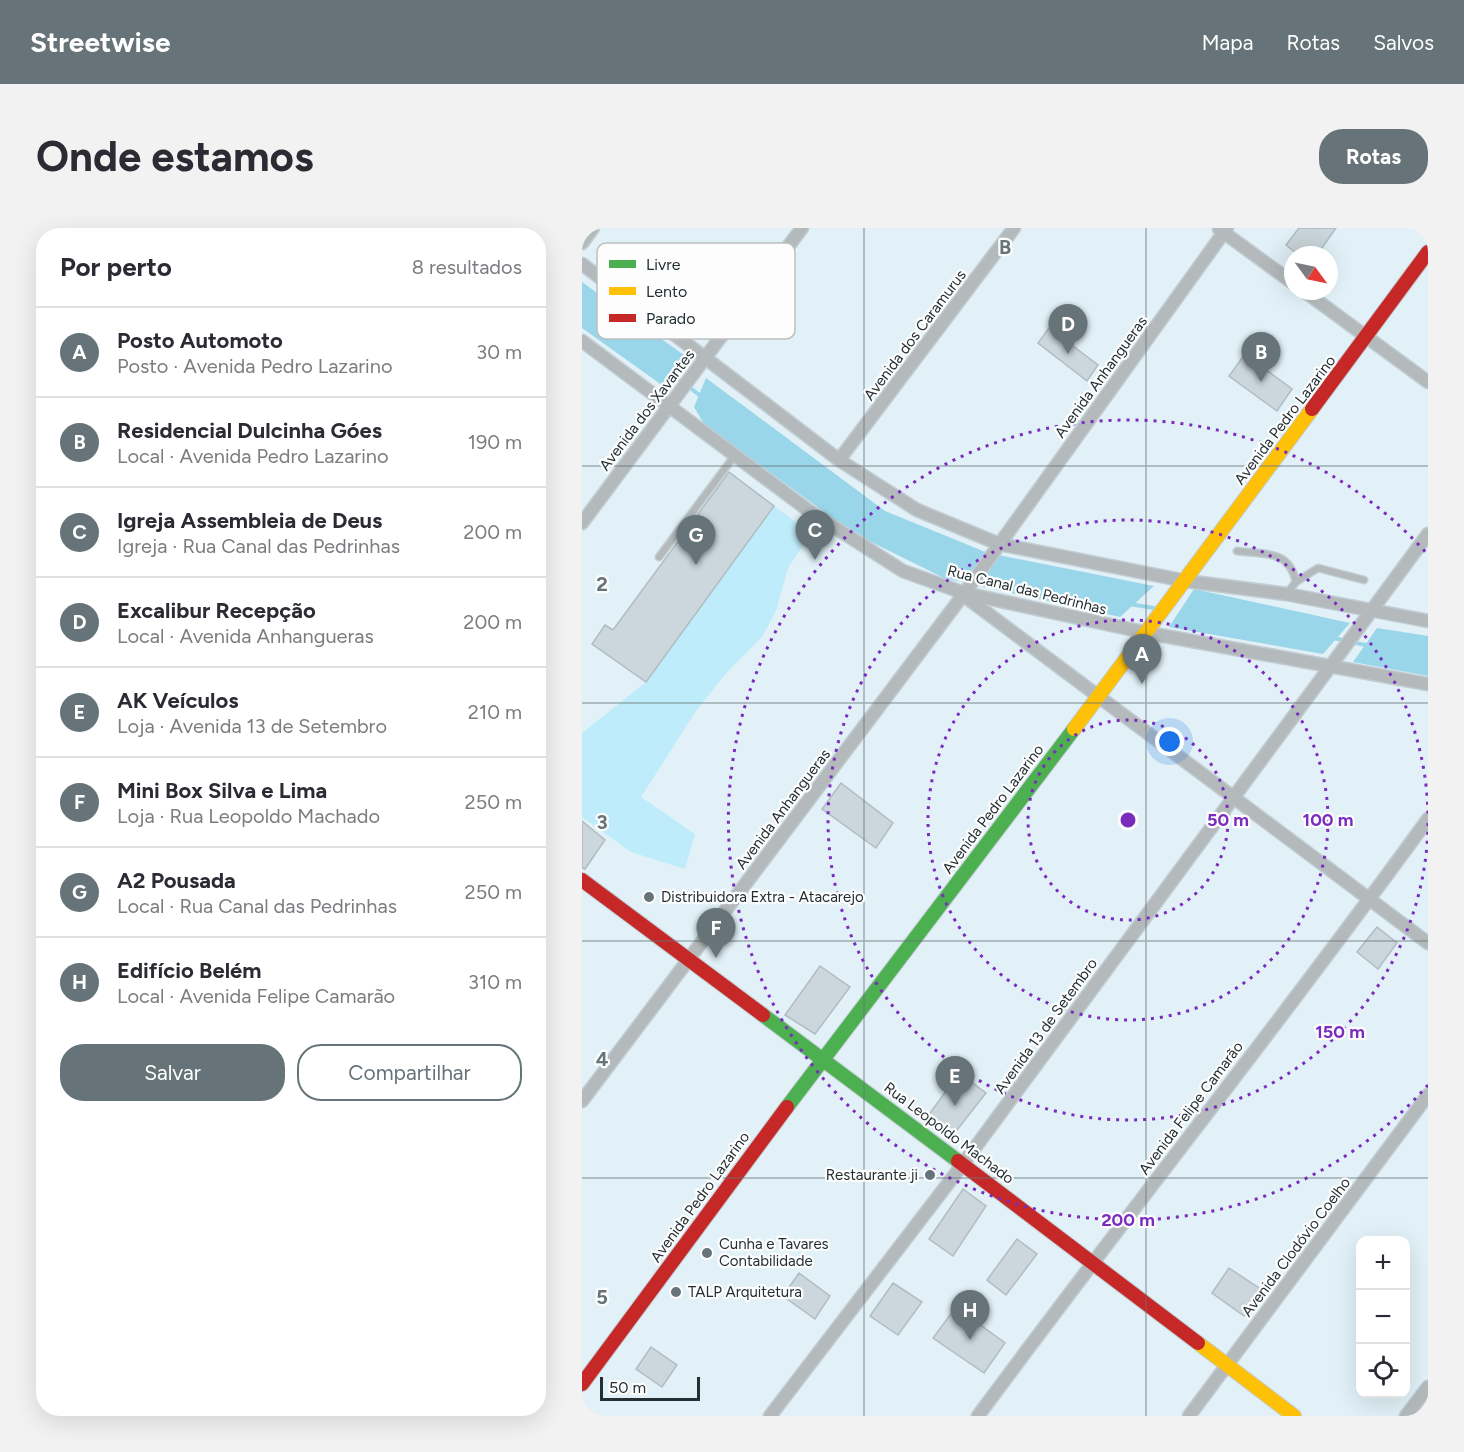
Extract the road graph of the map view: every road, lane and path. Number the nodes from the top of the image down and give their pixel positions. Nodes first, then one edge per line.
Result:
1 (593, 228) edge
2 (802, 228) edge
3 (1014, 228) edge
4 (1223, 229) edge
5 (582, 243) edge
6 (791, 243) edge
7 (1428, 252) edge
8 (582, 264) edge
9 (597, 275) edge
10 (1284, 276) edge
11 (1316, 300) edge
12 (1367, 337) junction
13 (680, 339) edge
14 (719, 339) edge
15 (582, 341) edge
16 (705, 358) junction
17 (1428, 382) edge
18 (669, 405) junction
19 (735, 455) junction
20 (839, 460) junction
21 (582, 523) edge
22 (1428, 534) edge
23 (998, 546) junction
24 (1237, 551) dead end
25 (659, 557) dead end
26 (1364, 580) dead end
27 (1186, 581) junction
28 (1296, 582) junction
29 (965, 591) junction
30 (1286, 594) junction
31 (1371, 610) junction
32 (1428, 621) edge
33 (1148, 633) junction
34 (1333, 665) junction
35 (1428, 684) edge
36 (1100, 696) junction
37 (1234, 796) junction
38 (1428, 819) edge
39 (582, 880) edge
40 (1370, 899) junction
41 (1428, 944) edge
42 (690, 959) junction
43 (822, 1059) junction
44 (1428, 1095) edge
45 (582, 1101) edge
46 (963, 1164) junction
47 (1092, 1262) junction
48 (1226, 1365) junction
49 (582, 1384) edge
50 (1428, 1387) edge
51 (770, 1416) edge
52 (978, 1416) edge
53 (1189, 1416) edge
54 (1294, 1416) edge
55 (1406, 1416) edge

1 - 5 street
2 - 6 street, Avenida dos Xavantes
3 - 20 street, Avenida dos Caramurus
4 - 10 street
4 - 23 street, Avenida Anhangueras
7 - 12 main road, Avenida Pedro Lazarino
8 - 9 street
11 - 12 street
12 - 17 street
12 - 27 main road, Avenida Pedro Lazarino
13 - 16 street
14 - 16 street, Avenida dos Xavantes
15 - 18 street, Rua Canal das Pedrinhas
16 - 18 street, Avenida dos Xavantes
16 - 20 street
18 - 19 street, Rua Canal das Pedrinhas
18 - 21 street, Avenida dos Xavantes
19 - 25 lane
19 - 29 street, Rua Canal das Pedrinhas
20 - 23 street
22 - 31 street
23 - 27 street
23 - 29 street, Avenida Anhangueras
24 - 28 lane
26 - 28 lane
27 - 30 street
27 - 33 main road, Avenida Pedro Lazarino
28 - 30 lane
29 - 33 street, Rua Canal das Pedrinhas
29 - 36 street
29 - 42 street, Avenida Anhangueras
30 - 31 street
31 - 32 street
31 - 34 street, Avenida 13 de Setembro
33 - 34 street, Rua Canal das Pedrinhas
33 - 36 main road, Avenida Pedro Lazarino
34 - 35 street, Rua Canal das Pedrinhas
34 - 37 street, Avenida 13 de Setembro
36 - 37 street
36 - 43 main road, Avenida Pedro Lazarino
37 - 40 street
37 - 46 street, Avenida 13 de Setembro
38 - 40 street, Avenida Felipe Camarão
39 - 42 main road, Rua Leopoldo Machado
40 - 41 street
40 - 47 street, Avenida Felipe Camarão
42 - 43 main road, Rua Leopoldo Machado
42 - 45 street, Avenida Anhangueras
43 - 46 main road, Rua Leopoldo Machado
43 - 49 main road, Avenida Pedro Lazarino
44 - 48 street, Avenida Clodóvio Coelho
46 - 47 main road, Rua Leopoldo Machado
46 - 51 street, Avenida 13 de Setembro
47 - 48 main road, Rua Leopoldo Machado
47 - 52 street, Avenida Felipe Camarão
48 - 53 street, Avenida Clodóvio Coelho
48 - 54 main road, Rua Leopoldo Machado
50 - 55 street

